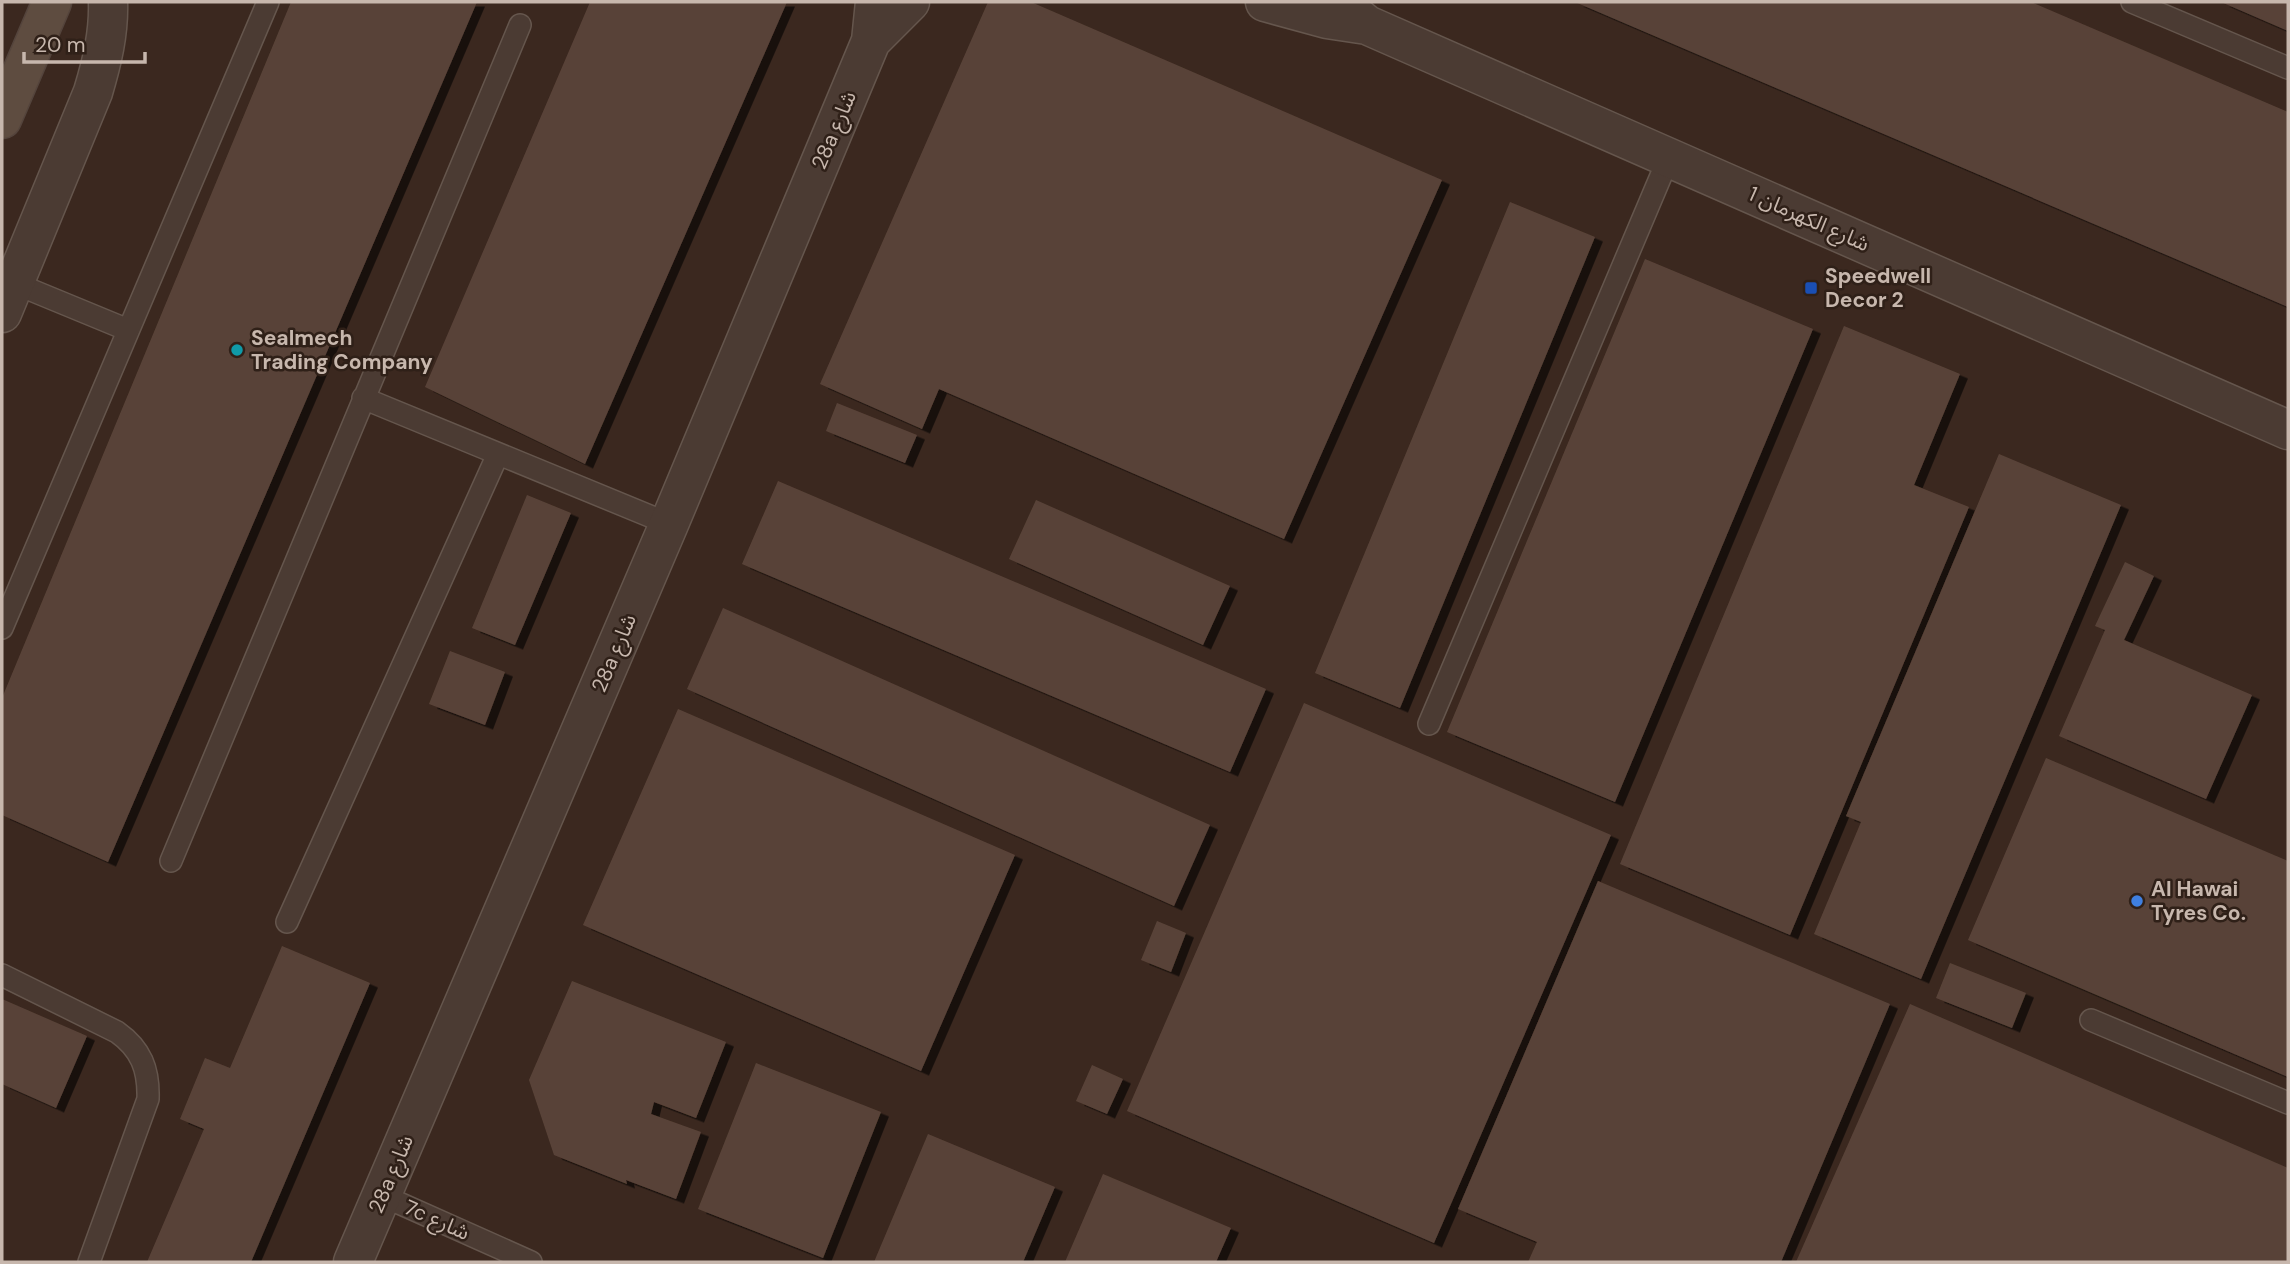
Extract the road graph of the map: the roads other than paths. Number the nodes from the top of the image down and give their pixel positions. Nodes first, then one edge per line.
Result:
1 (108, 2) edge
2 (268, 2) edge
3 (875, 2) edge
4 (910, 2) edge
5 (1265, 2) edge
6 (2132, 2) edge
7 (46, 5) edge
8 (1353, 13) edge
9 (520, 25) dead end
10 (871, 41) junction
11 (2288, 68) edge
12 (2, 119) edge
13 (1669, 158) junction
14 (8, 298) edge
15 (128, 330) junction
16 (363, 398) junction
17 (2288, 430) edge
18 (498, 454) junction
19 (669, 524) junction
20 (2, 628) edge
21 (1429, 724) dead end
22 (171, 862) dead end
23 (287, 922) dead end
24 (2, 975) edge
25 (2091, 1020) dead end
26 (2288, 1103) edge
27 (382, 1195) junction
28 (89, 1262) edge
29 (353, 1262) edge
30 (531, 1262) edge

1 - 14 street
2 - 15 lane
3 - 10 street, 28a شارع
4 - 10 street, 28a شارع
5 - 8 street, شارع الكهرمان 1
6 - 11 lane
7 - 12 main road
8 - 13 street, شارع الكهرمان 1
9 - 16 lane
10 - 19 street, 28a شارع
13 - 17 street, شارع الكهرمان 1
13 - 21 lane
14 - 15 lane
15 - 20 lane
16 - 18 lane
16 - 22 lane
18 - 19 lane
18 - 23 lane
19 - 27 street, 28a شارع
24 - 28 lane
25 - 26 lane
27 - 29 street, 28a شارع
27 - 30 lane, 7c شارع

